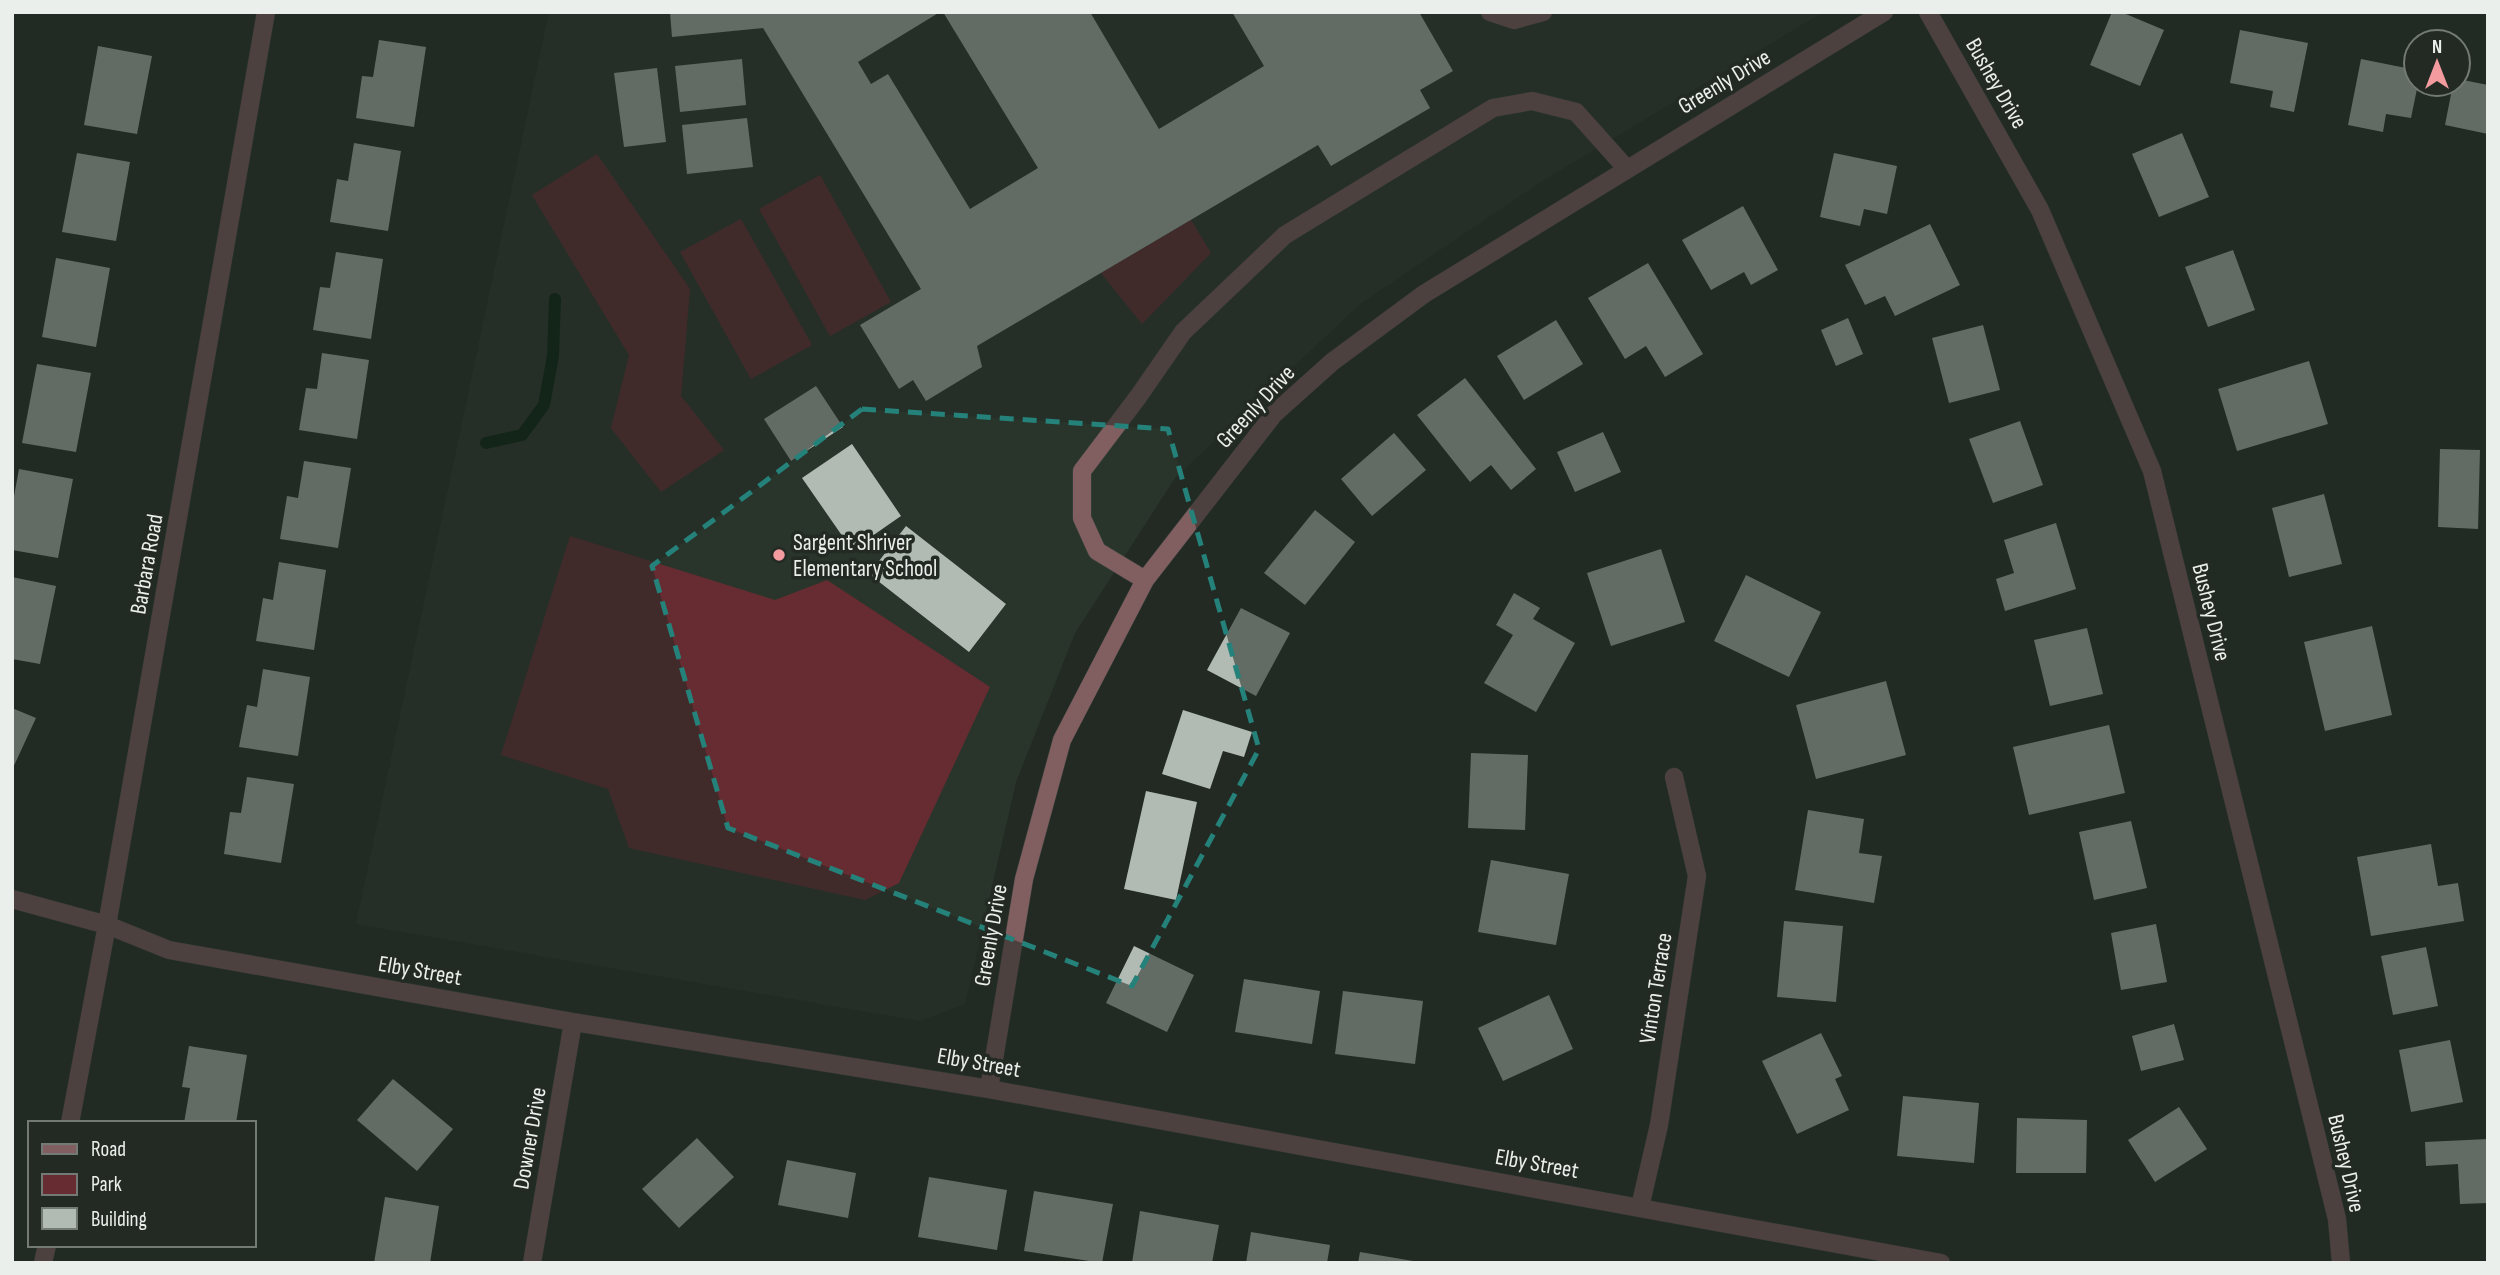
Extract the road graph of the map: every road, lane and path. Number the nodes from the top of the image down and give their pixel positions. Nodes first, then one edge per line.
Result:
1 (266, 12) edge
2 (1490, 12) edge
3 (1543, 12) edge
4 (1884, 12) edge
5 (1928, 12) edge
6 (1627, 169) junction
7 (1145, 580) junction
8 (1674, 777) dead end
9 (12, 898) edge
10 (107, 925) junction
11 (573, 1022) junction
12 (989, 1088) junction
13 (70, 1121) edge
14 (1640, 1207) junction
15 (532, 1263) edge
16 (1941, 1263) edge
17 (2341, 1263) edge

1 - 10 street, Barbara Road
2 - 3 street
4 - 6 street, Greenly Drive
5 - 17 street, Bushey Drive
6 - 7 street, Greenly Drive
6 - 7 street
7 - 12 street, Greenly Drive
8 - 14 street, Vinton Terrace
9 - 10 street, Elby Street
10 - 11 street, Elby Street
10 - 13 street, Barbara Road
11 - 12 street, Elby Street
11 - 15 street, Downer Drive
12 - 14 street, Elby Street
14 - 16 street, Elby Street

